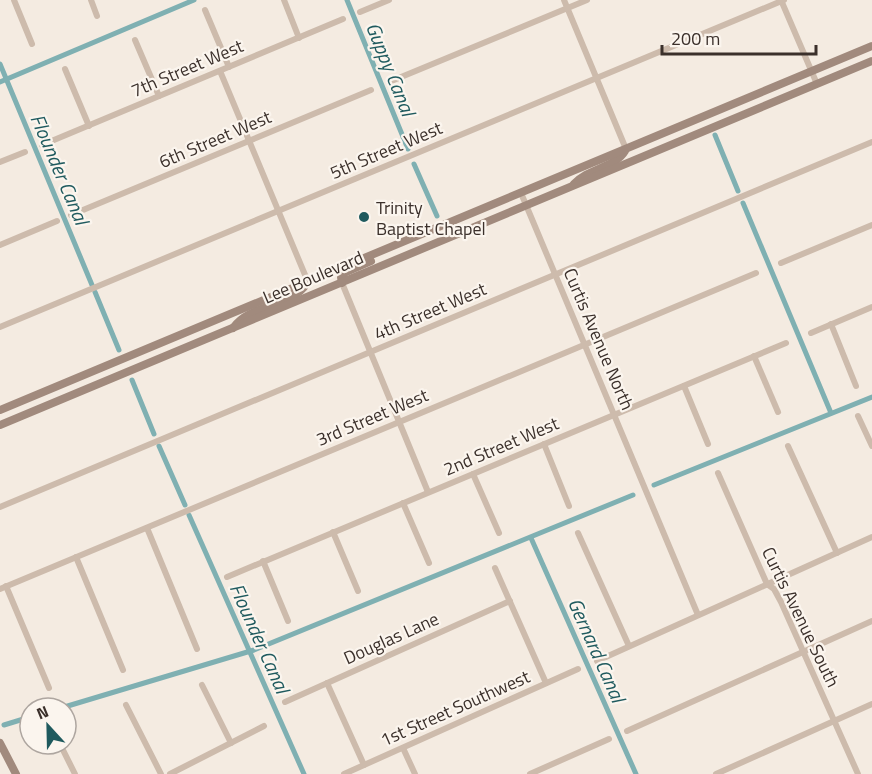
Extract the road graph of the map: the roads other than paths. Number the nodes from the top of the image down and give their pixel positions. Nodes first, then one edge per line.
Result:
1 (14, 0) edge
2 (91, 0) edge
3 (284, 0) edge
4 (389, 0) edge
5 (564, 0) edge
6 (586, 0) edge
7 (782, 0) edge
8 (567, 8) junction
9 (205, 10) dead end
10 (360, 12) dead end
11 (97, 16) dead end
12 (343, 19) dead end
13 (299, 38) junction
14 (135, 40) dead end
15 (32, 44) dead end
16 (872, 46) edge
17 (872, 61) edge
18 (230, 67) junction
19 (65, 69) dead end
20 (220, 71) junction
21 (811, 72) junction
22 (597, 78) junction
23 (389, 82) dead end
24 (817, 84) junction
25 (371, 90) dead end
26 (159, 96) junction
27 (89, 126) junction
28 (250, 141) junction
29 (872, 142) edge
30 (42, 145) dead end
31 (626, 149) junction
32 (25, 152) dead end
33 (0, 162) edge
34 (572, 186) junction
35 (521, 193) junction
36 (526, 206) junction
37 (279, 211) junction
38 (71, 215) dead end
39 (57, 221) dead end
40 (872, 225) edge
41 (415, 237) junction
42 (0, 245) edge
43 (781, 263) dead end
44 (756, 273) dead end
45 (556, 274) junction
46 (308, 282) junction
47 (342, 283) junction
48 (872, 307) edge
49 (831, 324) junction
50 (0, 327) edge
51 (233, 328) junction
52 (811, 333) dead end
53 (786, 343) dead end
54 (585, 345) junction
55 (370, 352) junction
56 (754, 356) junction
57 (684, 386) junction
58 (856, 386) dead end
59 (0, 410) edge
60 (778, 412) dead end
61 (614, 415) junction
62 (858, 416) dead end
63 (399, 422) junction
64 (0, 425) edge
65 (544, 444) junction
66 (708, 444) dead end
67 (788, 446) dead end
68 (872, 446) edge
69 (717, 473) dead end
70 (473, 474) junction
71 (428, 492) junction
72 (404, 503) junction
73 (569, 506) dead end
74 (0, 507) edge
75 (147, 528) junction
76 (333, 532) junction
77 (499, 533) dead end
78 (578, 533) dead end
79 (872, 537) edge
80 (837, 552) junction
81 (76, 557) junction
82 (263, 561) junction
83 (429, 563) dead end
84 (495, 568) dead end
85 (227, 576) dead end
86 (767, 584) junction
87 (3, 587) edge
88 (358, 591) dead end
89 (510, 601) junction
90 (698, 615) junction
91 (288, 621) dead end
92 (872, 621) edge
93 (629, 646) junction
94 (197, 649) dead end
95 (803, 652) junction
96 (597, 661) dead end
97 (578, 669) dead end
98 (123, 670) dead end
99 (327, 683) junction
100 (546, 683) junction
101 (202, 685) dead end
102 (49, 688) dead end
103 (285, 702) dead end
104 (872, 704) edge
105 (126, 705) dead end
106 (834, 721) junction
107 (264, 726) dead end
108 (627, 730) dead end
109 (609, 739) dead end
110 (0, 743) edge
111 (231, 743) junction
112 (403, 748) junction
113 (66, 756) edge
114 (364, 765) junction
115 (16, 774) edge
116 (75, 774) edge
117 (162, 774) edge
118 (170, 774) edge
119 (344, 774) edge
120 (415, 774) edge
121 (530, 774) edge
122 (716, 774) edge
123 (858, 774) edge

1 - 15 street
2 - 11 street
3 - 13 street
4 - 10 street
5 - 8 street
6 - 8 street
7 - 21 street
7 - 22 street, 5th Street West
8 - 22 street
8 - 23 street
9 - 18 street
12 - 13 street, 7th Street West
13 - 18 street, 7th Street West
14 - 26 street
16 - 21 main road, Lee Boulevard
17 - 24 main road, Lee Boulevard
18 - 20 street, 7th Street West
19 - 27 street
20 - 26 street, 7th Street West
20 - 28 street
21 - 24 street
21 - 31 main road, Lee Boulevard
22 - 31 street
22 - 37 street, 5th Street West
24 - 34 main road, Lee Boulevard
25 - 28 street, 6th Street West
26 - 27 street, 7th Street West
27 - 30 street, 7th Street West
28 - 37 street
28 - 38 street, 6th Street West
29 - 45 street, 4th Street West
31 - 34 main road
31 - 35 main road, Lee Boulevard
32 - 33 street
34 - 36 main road, Lee Boulevard
35 - 36 street, Curtis Avenue North
35 - 41 main road, Lee Boulevard
36 - 45 street, Curtis Avenue North
36 - 47 main road, Lee Boulevard
37 - 46 street
37 - 50 street, 5th Street West
39 - 42 street
40 - 43 street
41 - 46 main road, Lee Boulevard
41 - 47 main road
44 - 54 street, 3rd Street West
45 - 54 street, Curtis Avenue North
45 - 55 street, 4th Street West
46 - 51 main road
46 - 59 main road, Lee Boulevard
47 - 51 main road, Lee Boulevard
47 - 55 street
48 - 49 street
49 - 52 street
49 - 58 street
51 - 64 main road, Lee Boulevard
53 - 56 street, 2nd Street West
54 - 61 street, Curtis Avenue North
54 - 63 street, 3rd Street West
55 - 63 street
55 - 74 street, 4th Street West
56 - 57 street, 2nd Street West
56 - 60 street
57 - 61 street, 2nd Street West
57 - 66 street
61 - 65 street, 2nd Street West
61 - 90 street, Curtis Avenue North
62 - 68 street
63 - 71 street
63 - 75 street, 3rd Street West
65 - 70 street, 2nd Street West
65 - 73 street
67 - 80 street
69 - 86 street, Curtis Avenue South
70 - 71 street, 2nd Street West
70 - 77 street
71 - 72 street, 2nd Street West
72 - 76 street, 2nd Street West
72 - 83 street
75 - 81 street, 3rd Street West
75 - 94 street
76 - 82 street, 2nd Street West
76 - 88 street
78 - 93 street
79 - 80 street
80 - 86 street
81 - 87 street, 3rd Street West
81 - 98 street
82 - 85 street, 2nd Street West
82 - 91 street
84 - 89 street
86 - 90 street
86 - 95 street, Curtis Avenue South
87 - 102 street
89 - 99 street, Douglas Lane
89 - 100 street
90 - 93 street
92 - 95 street
93 - 96 street
95 - 106 street, Curtis Avenue South
95 - 108 street
97 - 100 street, 1st Street Southwest
99 - 103 street, Douglas Lane
99 - 114 street
100 - 112 street, 1st Street Southwest
101 - 111 street
104 - 106 street
105 - 117 street
106 - 122 street
106 - 123 street, Curtis Avenue South
107 - 111 street
109 - 121 street
110 - 115 main road
111 - 118 street
112 - 114 street, 1st Street Southwest
112 - 120 street
113 - 116 street
114 - 119 street, 1st Street Southwest

